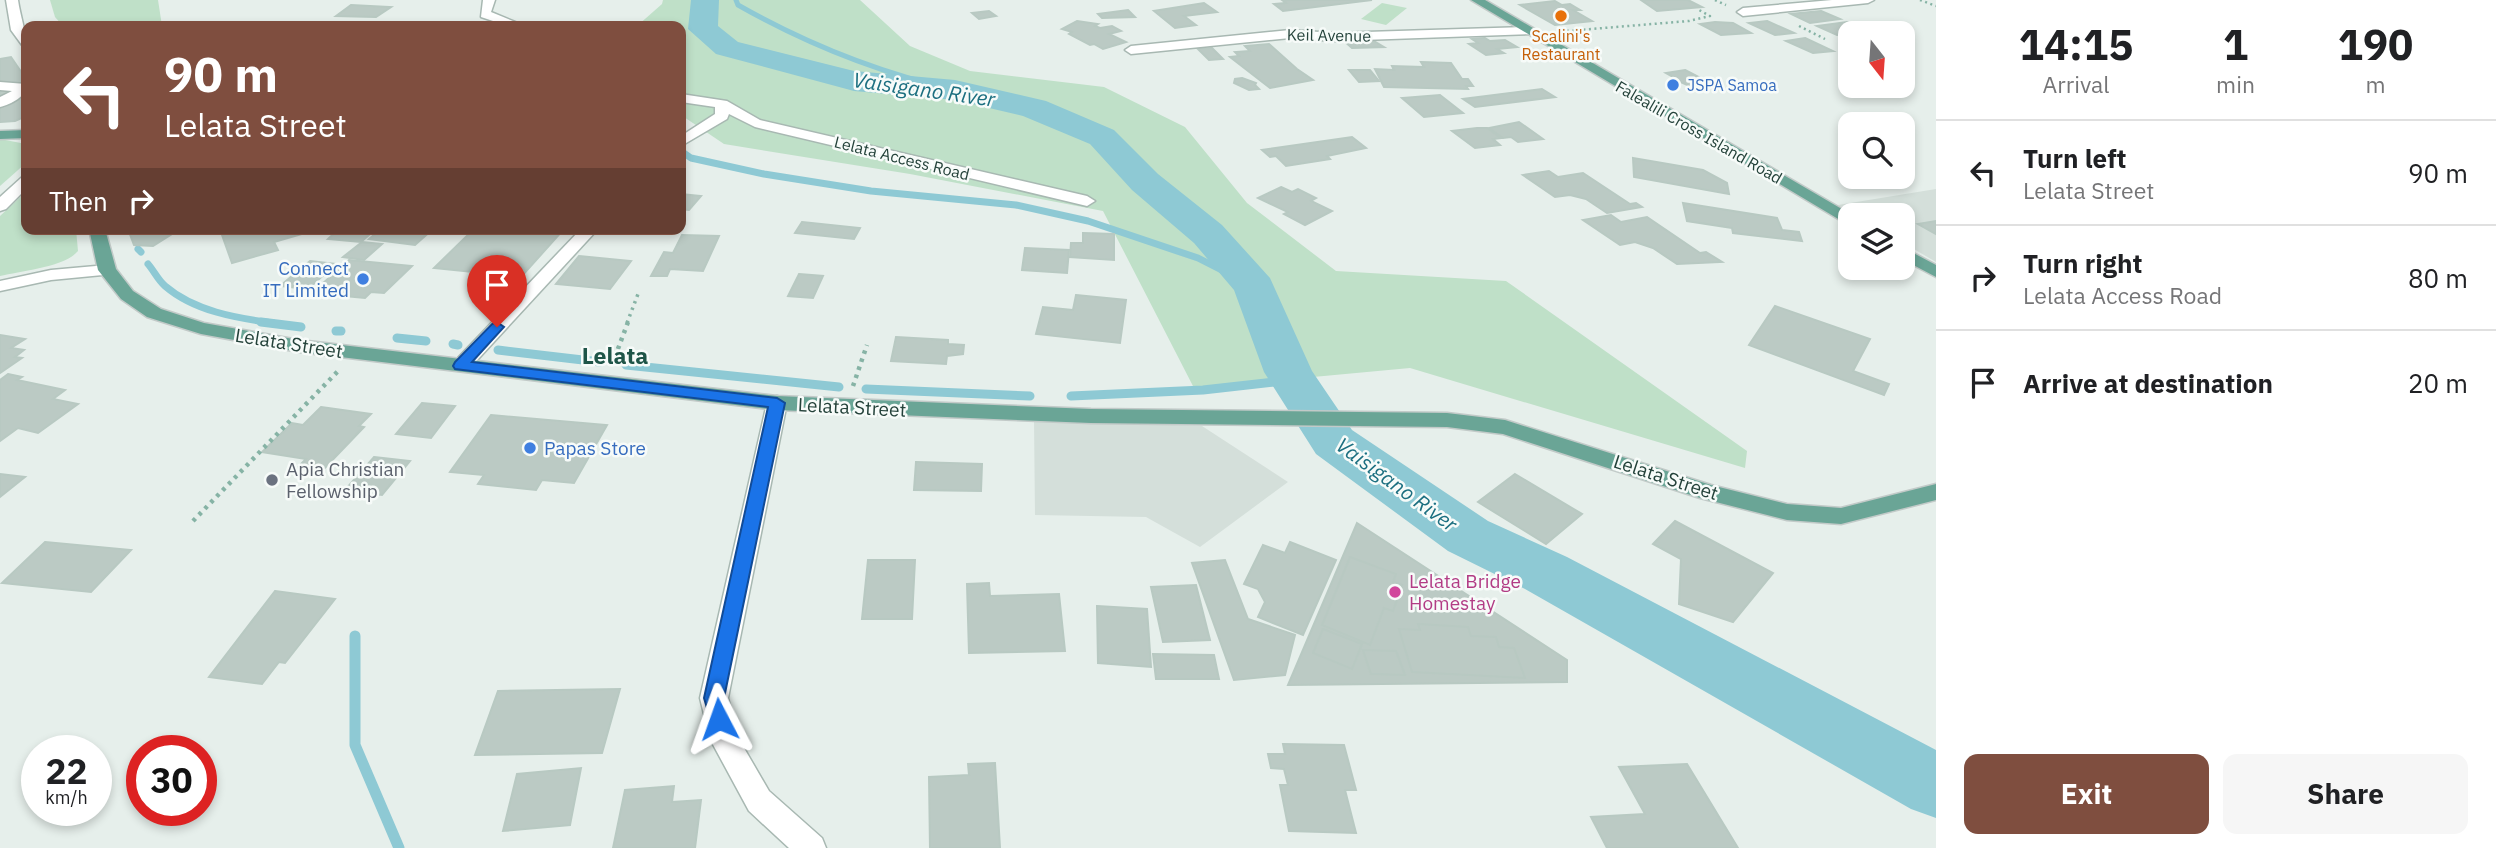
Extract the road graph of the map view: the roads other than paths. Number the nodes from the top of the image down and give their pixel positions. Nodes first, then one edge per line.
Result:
1 (12, 0) edge
2 (489, 0) edge
3 (1477, 0) edge
4 (1868, 0) edge
5 (1743, 12) dead end
6 (503, 21) edge
7 (1529, 33) junction
8 (21, 36) edge
9 (1131, 50) dead end
10 (0, 86) edge
11 (686, 98) edge
12 (0, 103) edge
13 (722, 104) junction
14 (21, 134) edge
15 (0, 135) edge
16 (686, 138) edge
17 (21, 186) edge
18 (1087, 201) dead end
19 (0, 206) edge
20 (1838, 214) edge
21 (98, 235) edge
22 (584, 235) edge
23 (1915, 260) edge
24 (107, 270) junction
25 (1936, 272) edge
26 (0, 286) edge
27 (461, 366) junction
28 (777, 403) junction
29 (1936, 492) edge
30 (811, 848) edge

1 - 8 street
2 - 6 street
3 - 7 main road, Falealili Cross Island Road
4 - 5 street
7 - 9 street, Keil Avenue
7 - 20 main road, Falealili Cross Island Road
10 - 12 street
11 - 13 street, Lelata Access Road
13 - 16 street
13 - 18 street, Lelata Access Road
14 - 15 main road
17 - 19 street
21 - 24 main road, Lelata Street
22 - 27 street
23 - 25 main road
24 - 26 street
24 - 27 main road, Lelata Street
27 - 28 main road, Lelata Street
28 - 29 main road, Lelata Street
28 - 30 street

